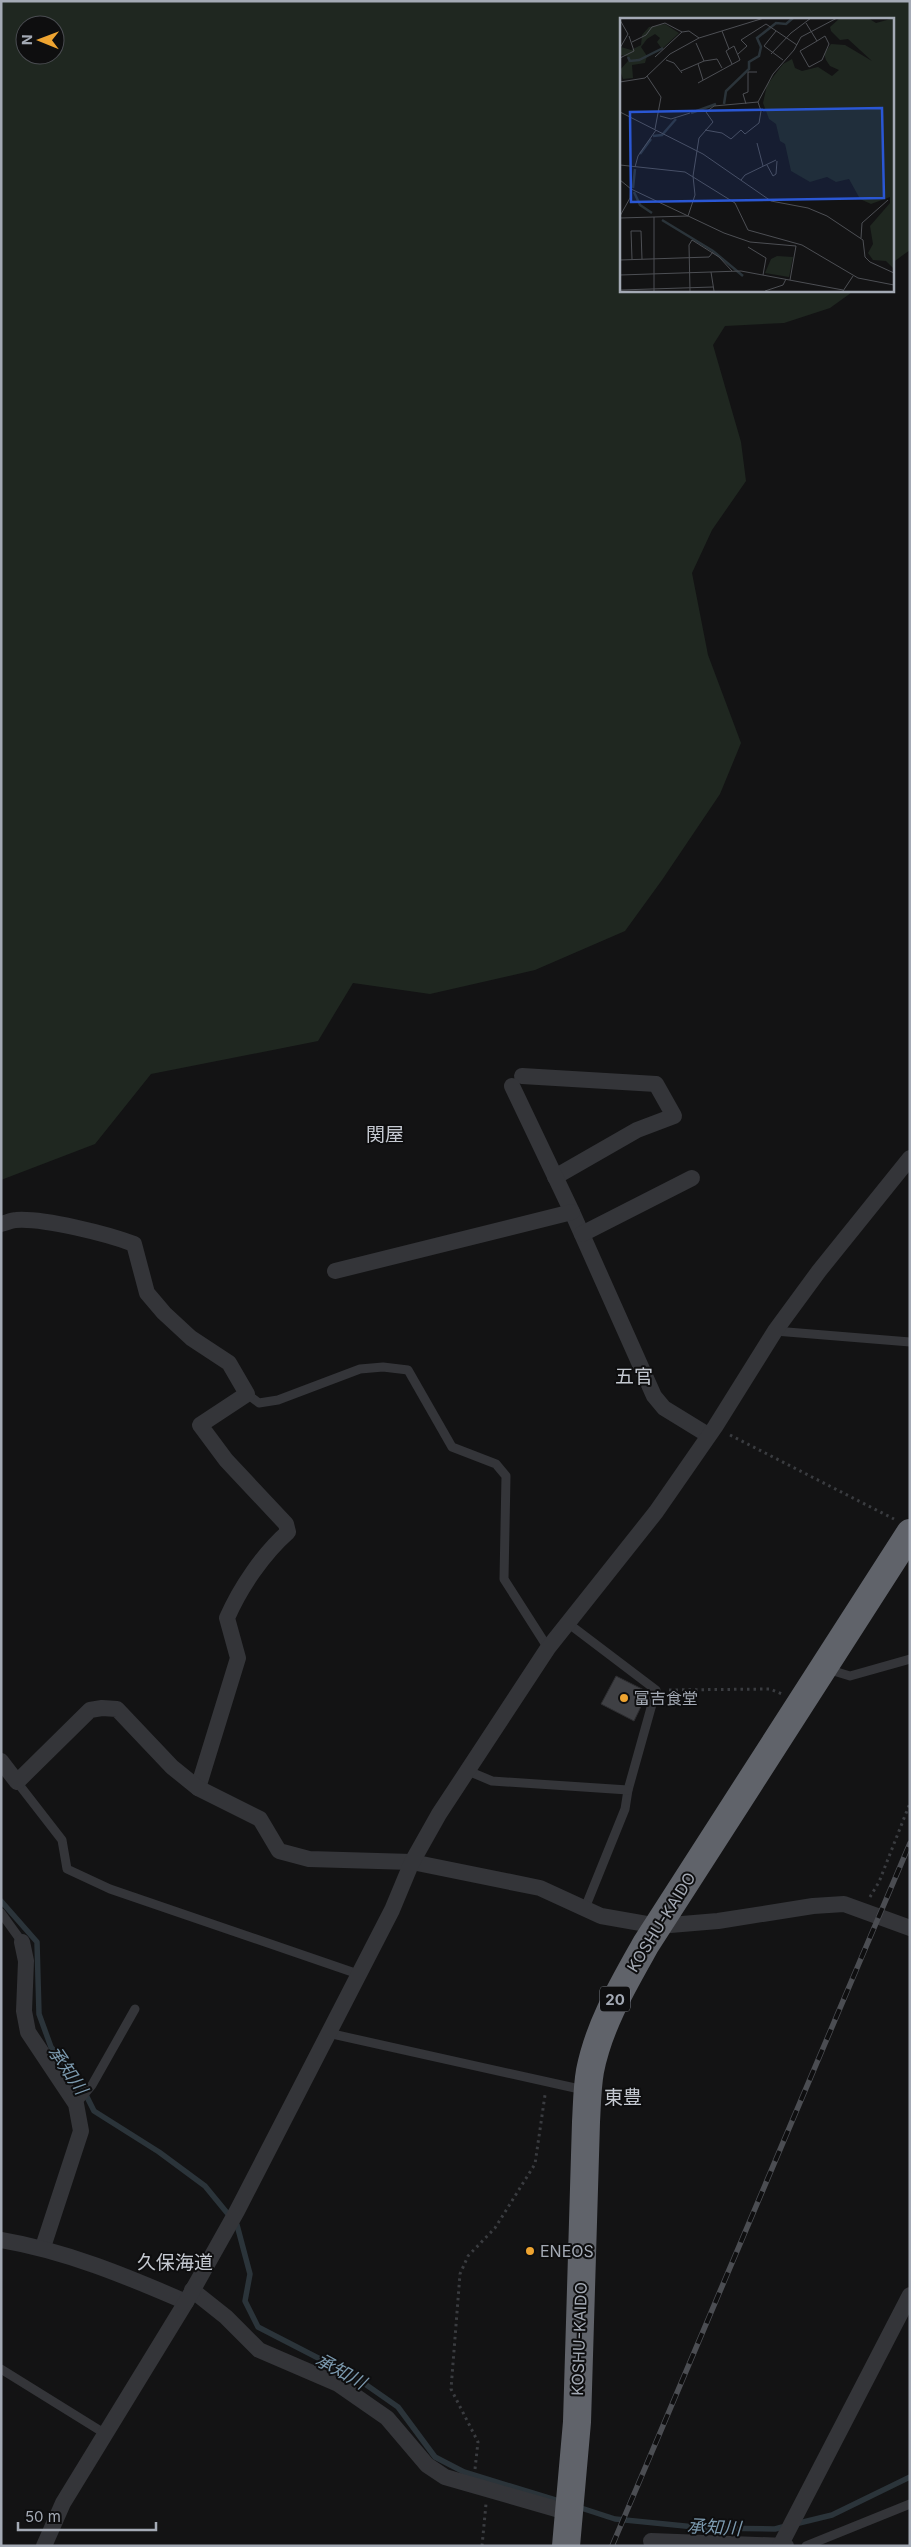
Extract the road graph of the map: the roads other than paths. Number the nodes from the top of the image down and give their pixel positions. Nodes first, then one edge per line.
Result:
1 (910, 1158) edge
2 (555, 1177) junction
3 (692, 1178) dead end
4 (572, 1212) junction
5 (1, 1224) edge
6 (582, 1234) junction
7 (335, 1271) dead end
8 (775, 1331) junction
9 (910, 1342) edge
10 (247, 1394) junction
11 (711, 1431) junction
12 (905, 1528) edge
13 (569, 1624) junction
14 (548, 1648) junction
15 (910, 1659) edge
16 (822, 1668) junction
17 (1, 1761) edge
18 (468, 1771) junction
19 (17, 1782) junction
20 (198, 1788) junction
21 (628, 1790) junction
22 (412, 1862) junction
23 (585, 1908) junction
24 (1, 1913) edge
25 (658, 1926) junction
26 (910, 1928) edge
27 (22, 1942) joint
28 (358, 1974) junction
29 (135, 2010) dead end
30 (328, 2033) junction
31 (588, 2091) junction
32 (79, 2101) junction
33 (1, 2240) edge
34 (43, 2247) junction
35 (189, 2296) junction
36 (910, 2296) edge
37 (1, 2370) edge
38 (104, 2433) junction
39 (910, 2504) edge
40 (570, 2513) junction
41 (651, 2542) dead end
42 (782, 2545) edge
43 (44, 2546) edge
44 (566, 2546) edge
45 (806, 2546) edge

1 - 8 street
2 - 2 street
2 - 4 street
3 - 6 street
4 - 6 street
4 - 7 street
5 - 10 street
6 - 11 street
8 - 9 lane
8 - 11 street
10 - 14 lane
10 - 20 street
11 - 13 street
12 - 16 highway, KOSHU-KAIDO / 20
13 - 14 street
13 - 21 lane
14 - 18 street
15 - 16 lane
16 - 25 highway, KOSHU-KAIDO / 20
17 - 19 street
18 - 21 lane
18 - 22 street
19 - 20 street
19 - 28 lane
20 - 22 street
21 - 23 lane
22 - 23 street
22 - 28 street
23 - 25 street
24 - 27 lane
25 - 26 street
25 - 31 highway, KOSHU-KAIDO / 20
27 - 32 street
28 - 30 street
29 - 32 lane
30 - 31 lane
30 - 35 street
31 - 40 highway, KOSHU-KAIDO / 20
32 - 34 street
33 - 34 street
34 - 35 street
35 - 38 street
35 - 40 street
36 - 42 street
37 - 38 lane
38 - 43 street
39 - 45 lane
40 - 44 highway, KOSHU-KAIDO / 20
41 - 42 street

